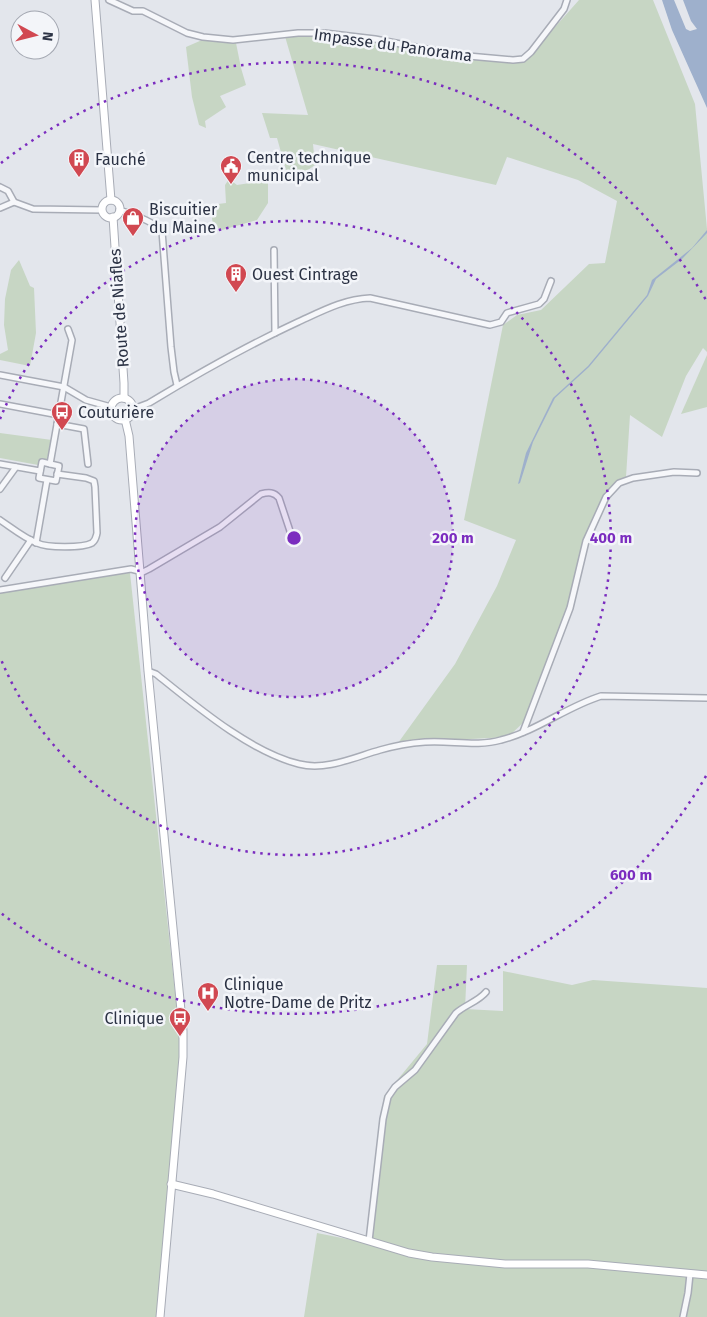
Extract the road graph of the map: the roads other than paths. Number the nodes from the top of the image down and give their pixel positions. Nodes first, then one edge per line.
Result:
1 (95, 0) edge
2 (109, 0) edge
3 (567, 0) edge
4 (0, 187) edge
5 (111, 200) junction
6 (14, 202) junction
7 (0, 208) edge
8 (102, 210) junction
9 (119, 210) junction
10 (113, 217) junction
11 (274, 250) dead end
12 (551, 282) dead end
13 (68, 329) dead end
14 (275, 333) junction
15 (0, 375) edge
16 (177, 386) junction
17 (64, 387) junction
18 (124, 398) junction
19 (0, 404) edge
20 (111, 407) junction
21 (133, 409) junction
22 (59, 415) junction
23 (125, 419) junction
24 (57, 424) junction
25 (0, 464) edge
26 (50, 464) junction
27 (88, 464) dead end
28 (16, 467) junction
29 (40, 471) junction
30 (697, 473) dead end
31 (57, 474) junction
32 (47, 480) junction
33 (0, 489) edge
34 (0, 520) edge
35 (291, 534) dead end
36 (33, 542) junction
37 (140, 571) junction
38 (5, 578) dead end
39 (0, 590) edge
40 (148, 671) junction
41 (707, 698) edge
42 (523, 732) junction
43 (486, 992) dead end
44 (171, 1184) junction
45 (369, 1241) junction
46 (690, 1274) junction
47 (707, 1275) edge
48 (160, 1317) edge
49 (682, 1317) edge

1 - 5 street
2 - 3 street, Impasse du Panorama
4 - 6 street
5 - 8 street
5 - 9 street
6 - 7 street
6 - 8 street
8 - 10 street
9 - 10 street
9 - 16 street
10 - 18 street, Route de Niafles
11 - 14 street
12 - 14 street
13 - 17 street
14 - 16 street
15 - 17 street
16 - 21 street
17 - 20 street
17 - 22 street
18 - 20 street
18 - 21 street
19 - 22 street
20 - 23 street
21 - 23 street
22 - 24 street
23 - 37 street
24 - 26 street
24 - 27 street
25 - 28 street
26 - 29 street
26 - 31 street
28 - 29 street
28 - 33 street
29 - 32 street
30 - 42 street
31 - 32 street
31 - 36 street
32 - 36 street
34 - 36 street
35 - 37 street
36 - 38 street
37 - 39 street
37 - 40 street
40 - 42 street
40 - 44 street
41 - 42 street
43 - 45 street
44 - 45 street
44 - 48 street
45 - 46 street
46 - 47 street
46 - 49 street

